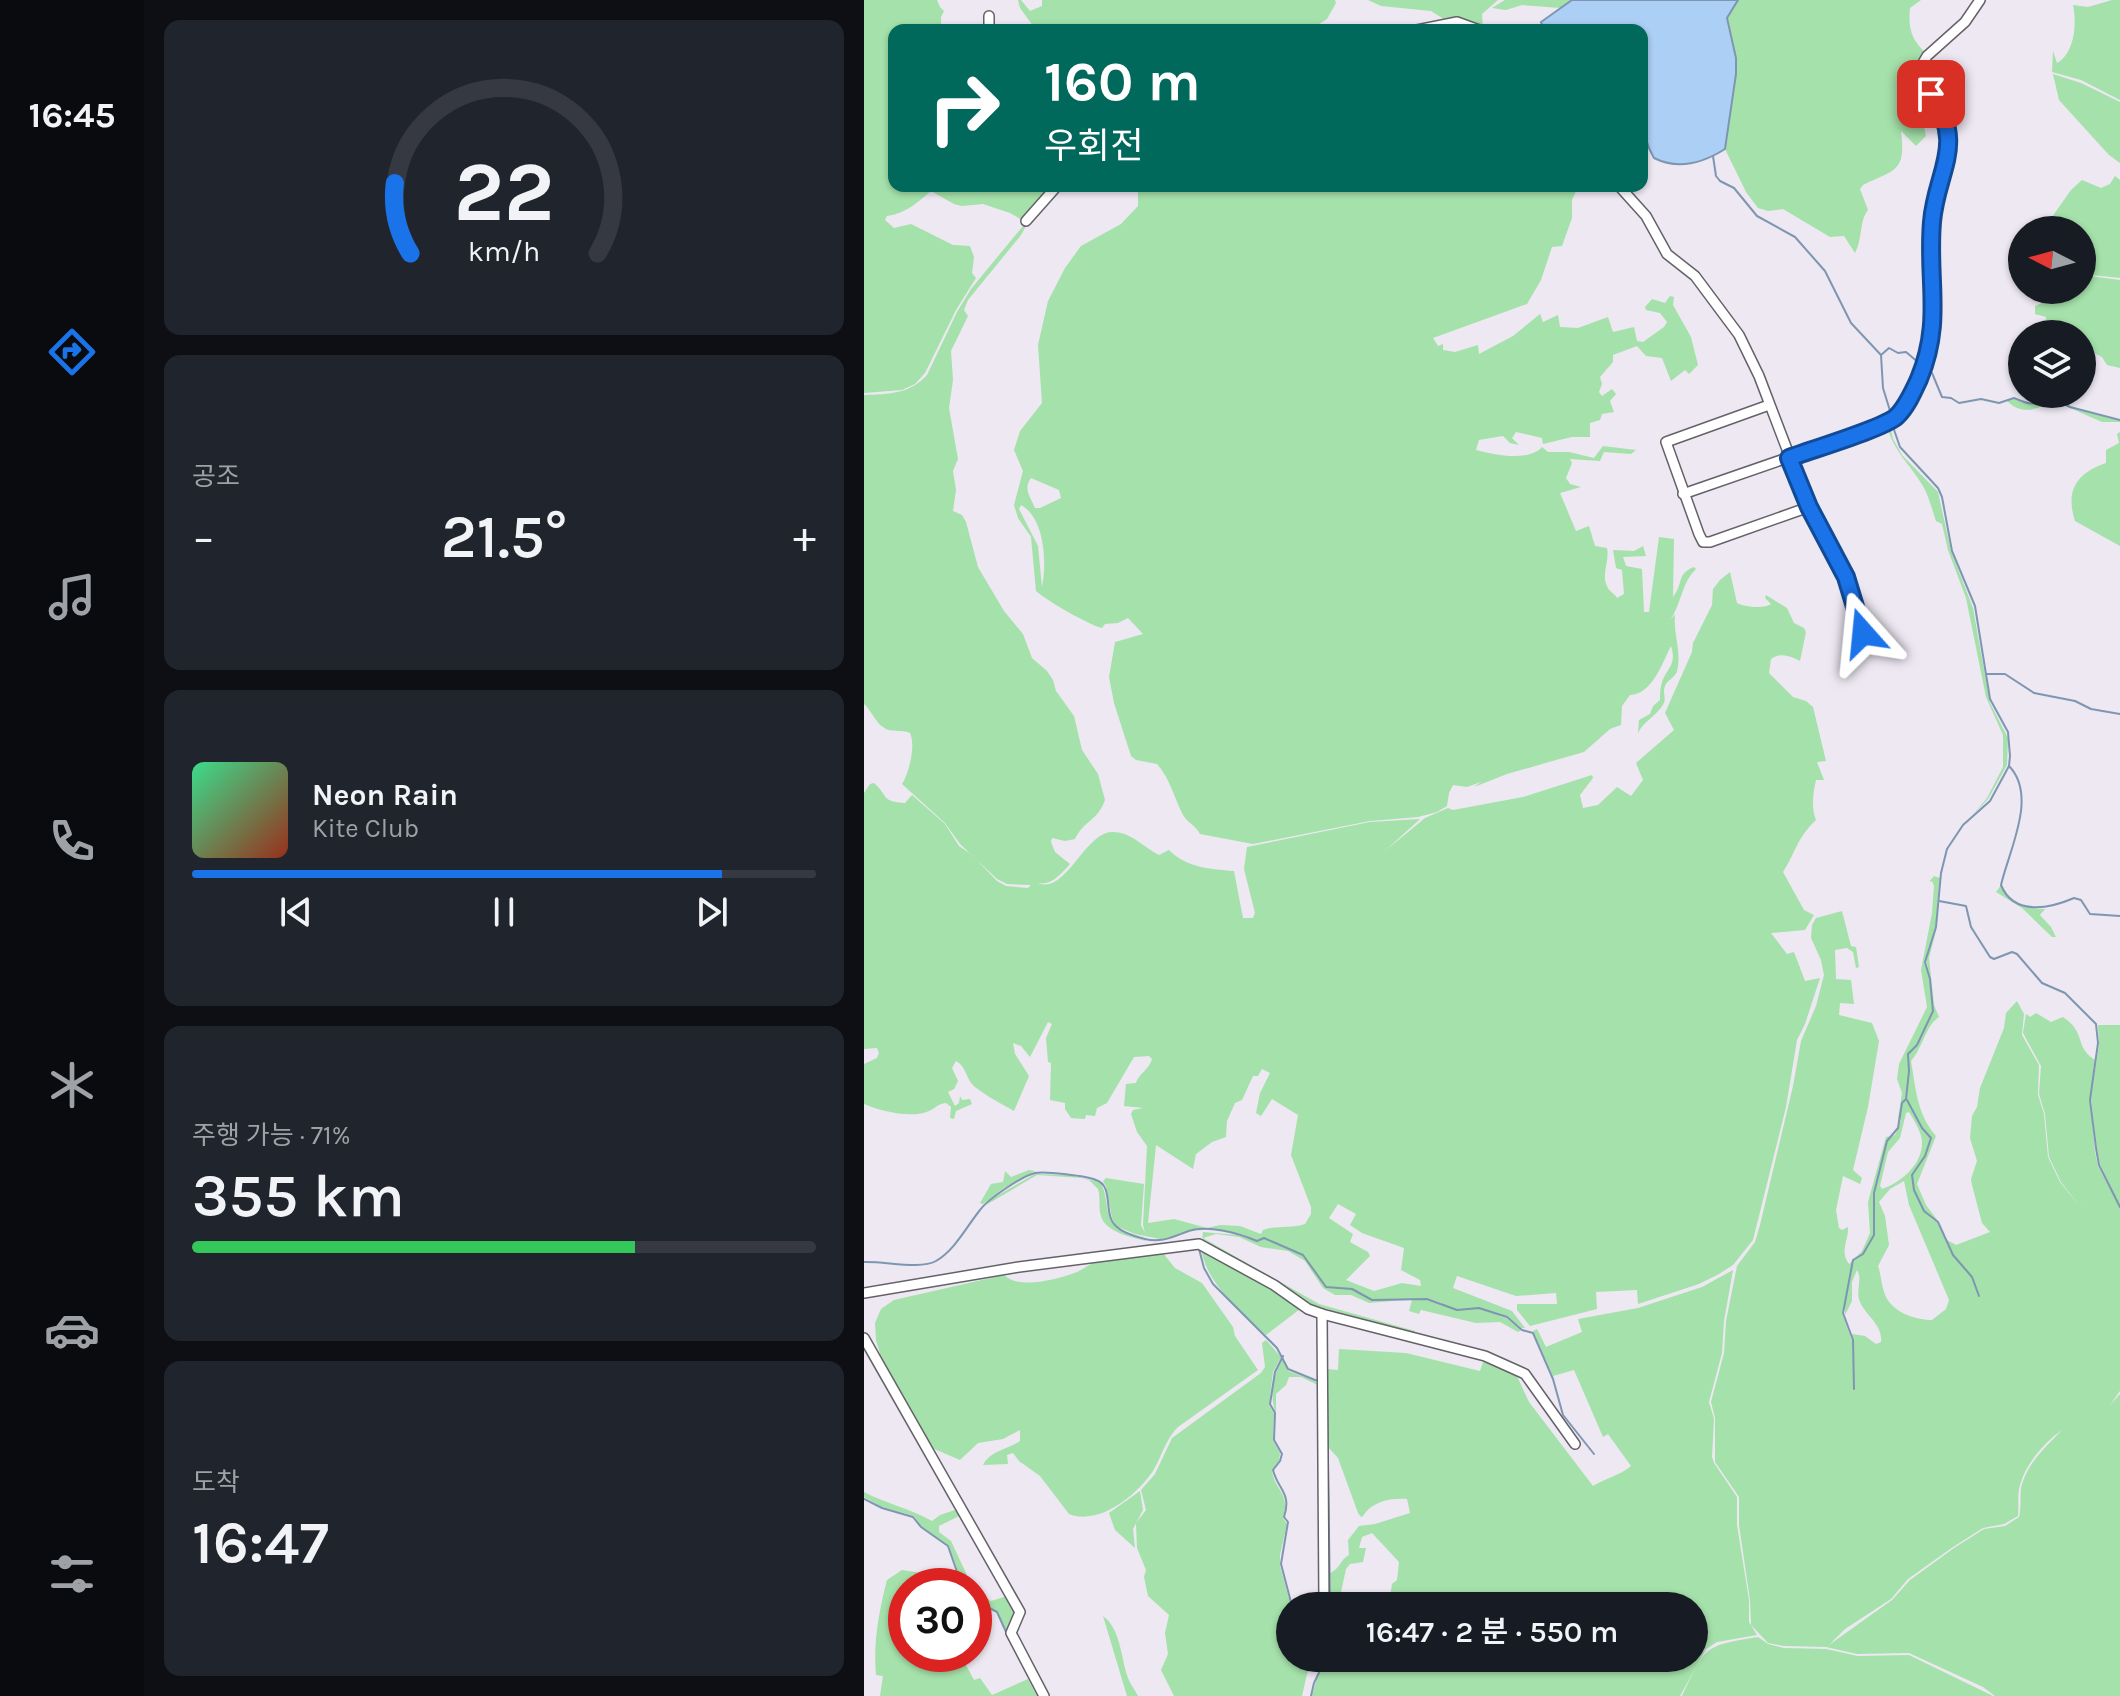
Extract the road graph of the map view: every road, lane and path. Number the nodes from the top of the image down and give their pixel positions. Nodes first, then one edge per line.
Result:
1 (1980, 0) edge
2 (989, 16) dead end
3 (989, 24) edge
4 (1052, 192) edge
5 (1624, 192) edge
6 (1026, 221) dead end
7 (1769, 405) junction
8 (1789, 458) junction
9 (1683, 494) junction
10 (1809, 507) junction
11 (1869, 648) dead end
12 (864, 1293) edge
13 (1322, 1314) junction
14 (864, 1338) edge
15 (1575, 1444) dead end
16 (1324, 1592) edge
17 (1044, 1696) edge

1 - 8 street
2 - 3 street
4 - 6 street
5 - 7 street
7 - 8 street
7 - 9 street
8 - 9 street
8 - 10 street
9 - 10 street
10 - 11 street
12 - 13 street
13 - 15 street
13 - 16 street
14 - 17 street

